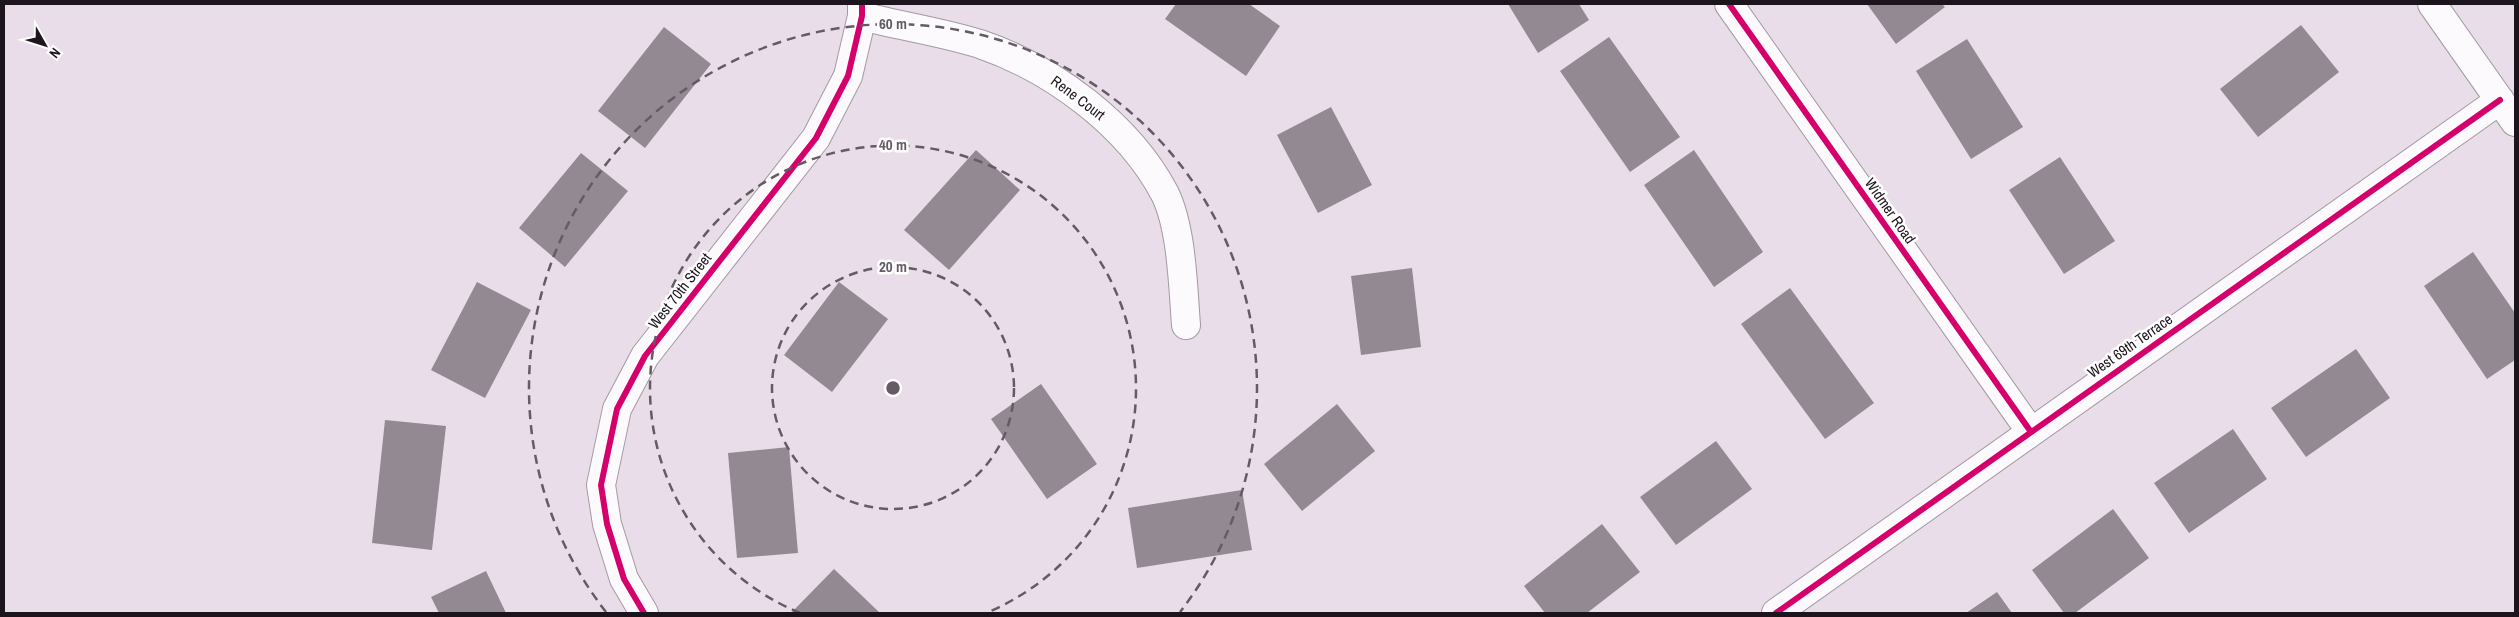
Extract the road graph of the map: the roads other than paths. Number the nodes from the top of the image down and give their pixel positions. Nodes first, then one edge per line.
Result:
1 (1729, 4) edge
2 (2432, 4) edge
3 (862, 10) edge
4 (2508, 111) edge
5 (1186, 325) dead end
6 (2031, 432) junction
7 (644, 613) edge
8 (1776, 613) edge

1 - 6 street, Widmer Road
2 - 4 street
3 - 5 street, Rene Court
3 - 7 street, West 70th Street
4 - 6 street, West 69th Terrace
6 - 8 street, West 69th Terrace

